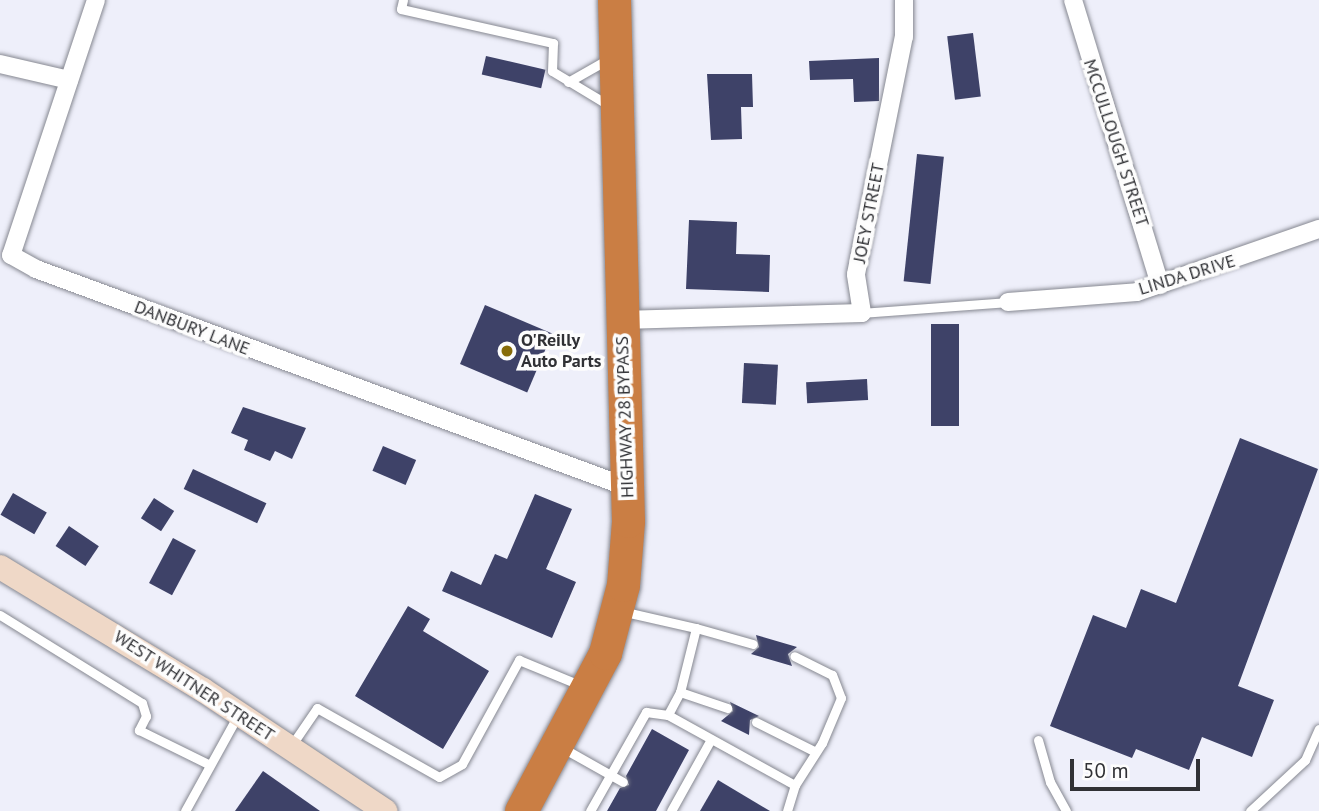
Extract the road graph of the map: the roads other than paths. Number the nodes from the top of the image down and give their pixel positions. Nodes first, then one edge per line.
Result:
1 (96, 0) edge
2 (403, 0) edge
3 (614, 0) edge
4 (904, 0) edge
5 (1073, 0) edge
6 (615, 55) junction
7 (0, 64) edge
8 (69, 80) junction
9 (568, 82) junction
10 (617, 110) junction
11 (1319, 229) edge
12 (1160, 285) junction
13 (1008, 302) joint
14 (862, 313) junction
15 (622, 320) junction
16 (627, 487) junction
17 (0, 567) edge
18 (619, 611) junction
19 (0, 615) edge
20 (696, 628) junction
21 (754, 644) dead end
22 (794, 656) dead end
23 (589, 688) junction
24 (680, 692) junction
25 (727, 708) dead end
26 (239, 714) junction
27 (668, 715) junction
28 (756, 722) dead end
29 (1319, 729) edge
30 (711, 739) junction
31 (1038, 740) dead end
32 (558, 746) junction
33 (290, 748) junction
34 (814, 751) junction
35 (208, 764) junction
36 (611, 775) junction
37 (623, 782) dead end
38 (795, 785) junction
39 (660, 803) dead end
40 (373, 808) edge
41 (671, 810) edge
42 (185, 811) edge
43 (521, 811) edge
44 (590, 811) edge
45 (787, 811) edge
46 (1066, 811) edge
47 (1250, 811) edge

1 - 8 street, DANBURY LANE
2 - 9 lane
3 - 6 highway, HIGHWAY 28 BYPASS
4 - 14 street, JOEY STREET
5 - 12 street, MCCULLOUGH STREET
6 - 9 lane
6 - 10 highway, HIGHWAY 28 BYPASS
7 - 8 street
8 - 16 street, DANBURY LANE
9 - 10 lane
10 - 15 highway, HIGHWAY 28 BYPASS
11 - 12 street, LINDA DRIVE
12 - 13 street, LINDA DRIVE
13 - 14 lane
14 - 15 street
15 - 16 highway, HIGHWAY 28 BYPASS
16 - 18 highway, HIGHWAY 28 BYPASS
17 - 26 main road, WEST WHITNER STREET
18 - 20 lane
18 - 23 highway, HIGHWAY 28 BYPASS
19 - 35 lane
20 - 21 lane
20 - 24 lane
22 - 34 lane
23 - 32 highway, HIGHWAY 28 BYPASS
23 - 33 lane
24 - 25 lane
24 - 27 lane
26 - 33 main road, WEST WHITNER STREET
26 - 35 lane
27 - 30 lane
27 - 36 lane
28 - 34 lane
29 - 47 lane
30 - 38 lane
30 - 41 lane
31 - 46 lane
32 - 36 lane
32 - 43 highway, HIGHWAY 28 BYPASS
33 - 40 main road, WEST WHITNER STREET
34 - 38 lane
35 - 42 lane
36 - 37 lane
36 - 44 lane
38 - 45 lane
39 - 41 lane

